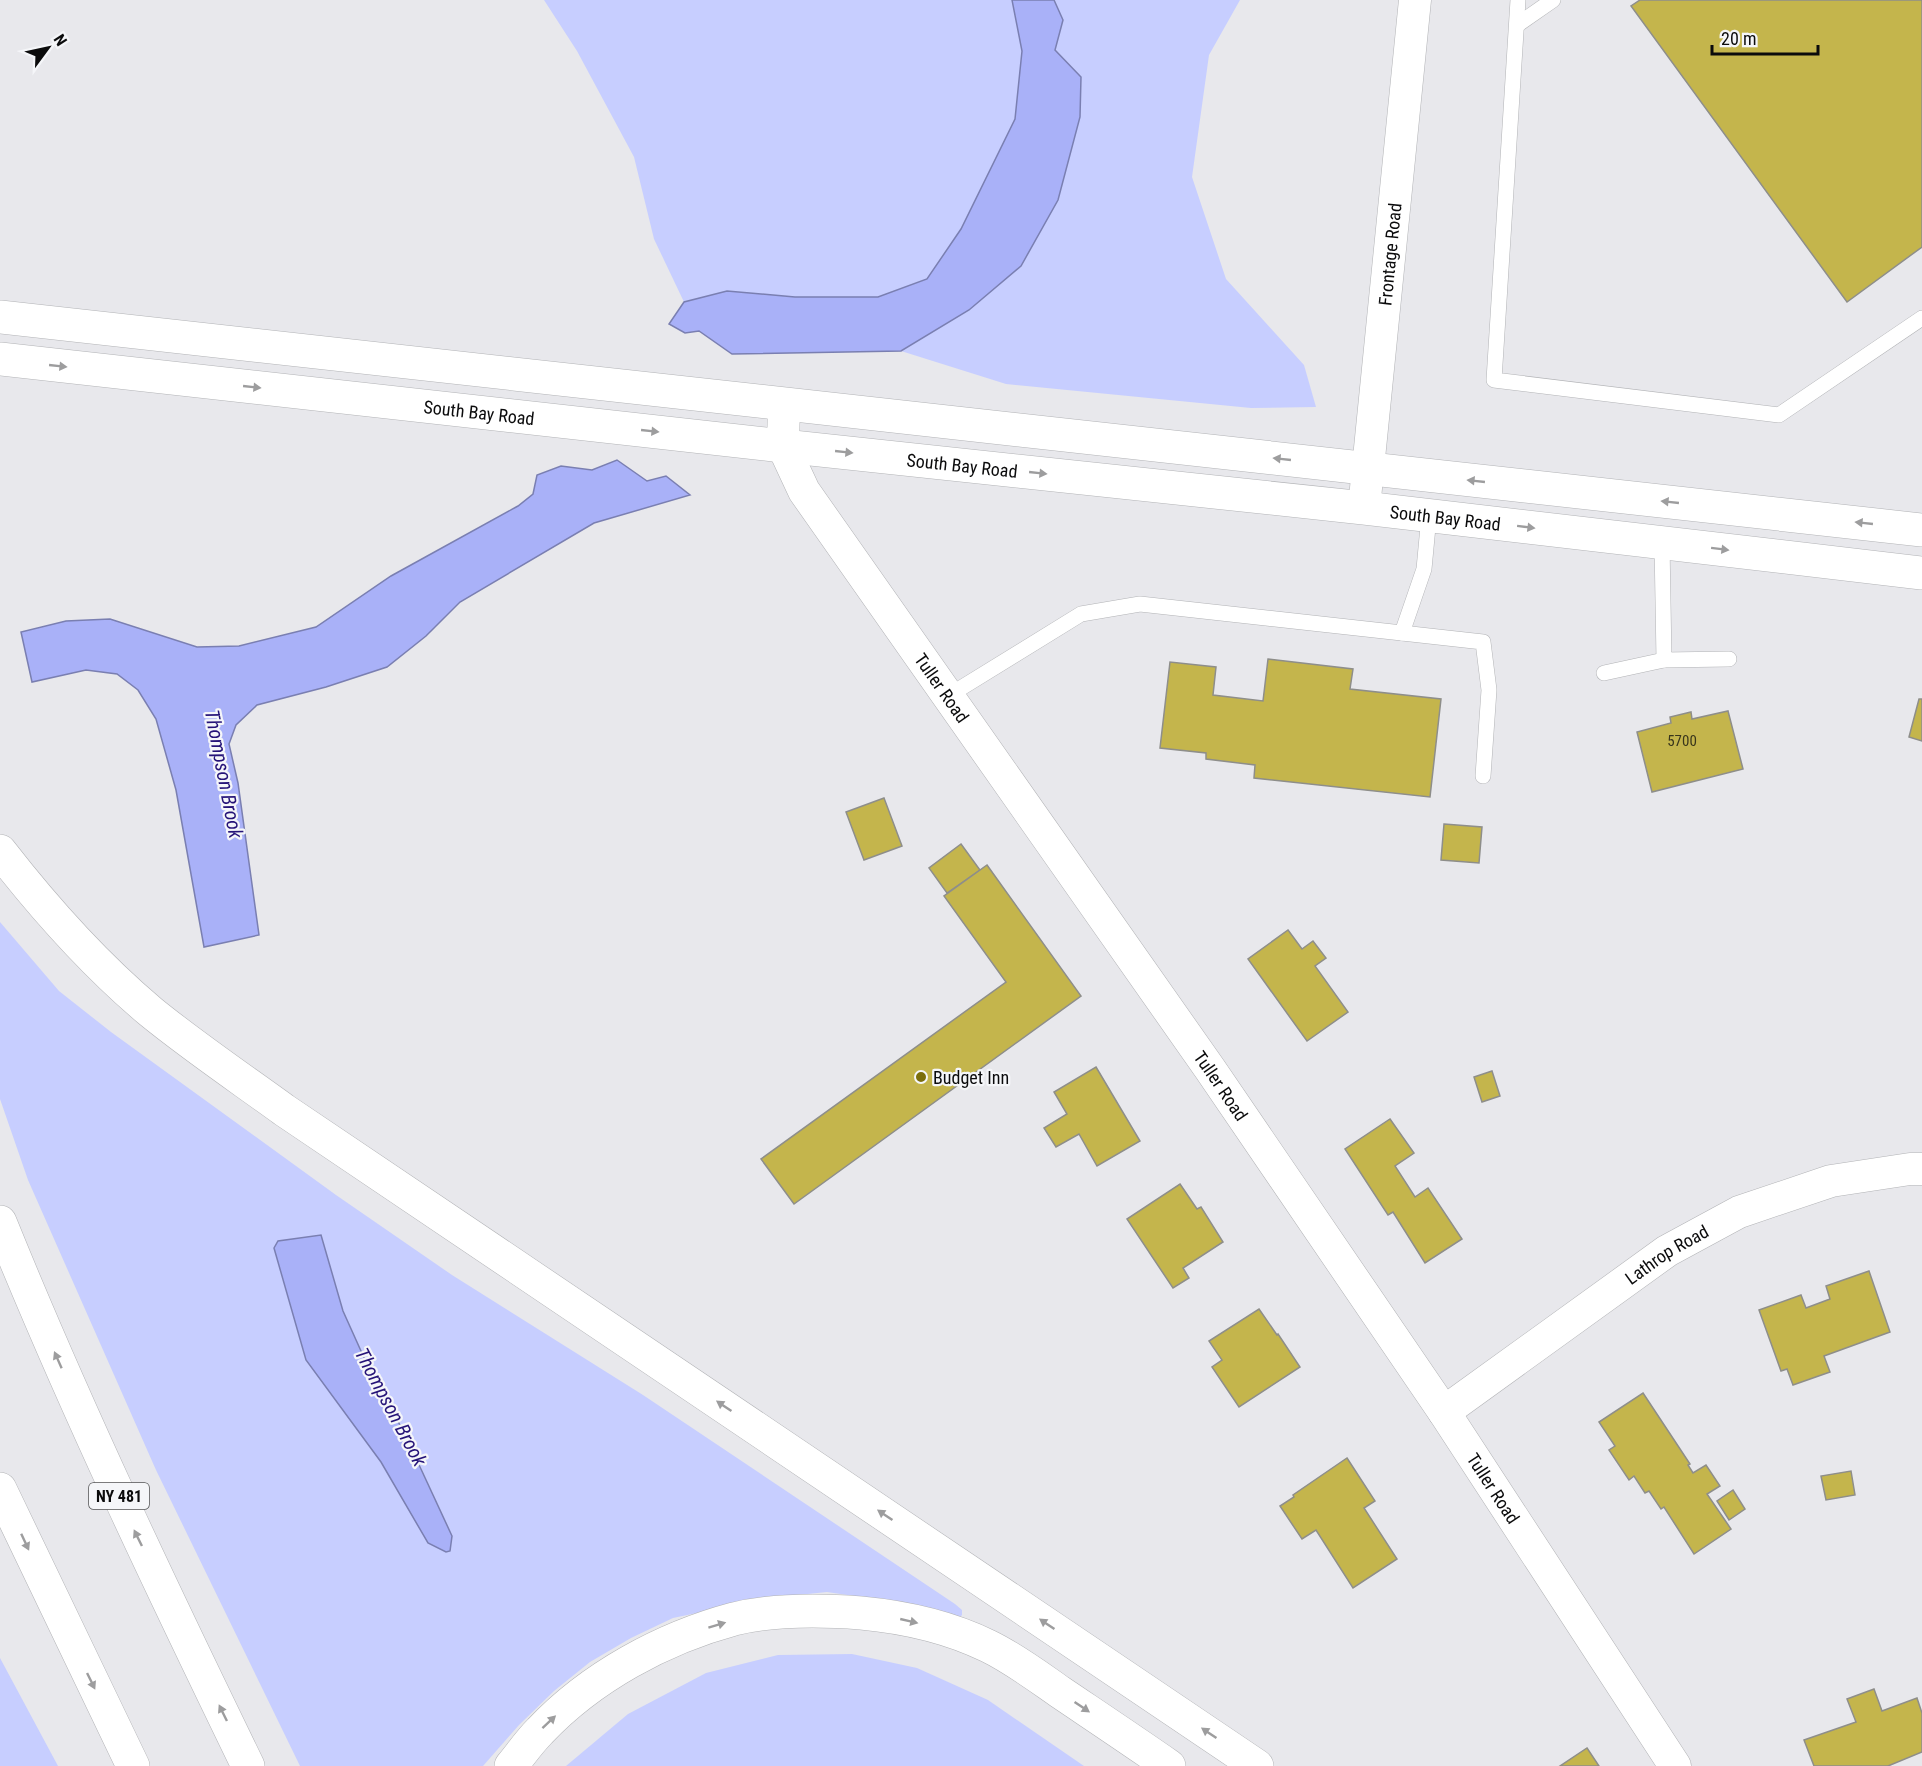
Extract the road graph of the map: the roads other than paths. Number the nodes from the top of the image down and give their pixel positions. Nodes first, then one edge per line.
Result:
1 (1415, 0) edge
2 (1518, 0) edge
3 (1553, 0) edge
4 (1517, 25) junction
5 (0, 317) edge
6 (1922, 318) edge
7 (0, 359) edge
8 (784, 404) junction
9 (783, 446) junction
10 (1369, 469) junction
11 (1364, 508) junction
12 (1429, 516) junction
13 (1922, 530) edge
14 (1662, 543) junction
15 (1922, 573) edge
16 (1401, 633) junction
17 (1730, 659) dead end
18 (1664, 660) junction
19 (1604, 674) dead end
20 (948, 696) junction
21 (1483, 776) dead end
22 (0, 851) edge
23 (1922, 1169) edge
24 (0, 1222) edge
25 (1444, 1412) junction
26 (0, 1489) edge
27 (133, 1766) edge
28 (248, 1766) edge
29 (511, 1766) edge
30 (1169, 1766) edge
31 (1257, 1766) edge
32 (1675, 1766) edge

1 - 10 street, Frontage Road
2 - 4 lane
3 - 4 lane
4 - 6 lane
5 - 8 main road
7 -> 9 main road, South Bay Road
8 - 9 street, Tuller Road
10 -> 8 main road
9 -> 11 main road, South Bay Road
9 - 20 street, Tuller Road
10 - 11 street, Frontage Road
13 -> 10 main road
11 - 12 main road, South Bay Road
12 -> 14 main road, South Bay Road
12 - 16 lane
14 -> 15 main road, South Bay Road
14 - 18 lane
16 - 20 lane
16 - 21 lane
17 - 18 lane
18 - 19 lane
20 - 25 street, Tuller Road
31 -> 22 main road
23 - 25 street, Lathrop Road
28 -> 24 main road, NY 481
25 - 32 street, Tuller Road
26 -> 27 main road
29 -> 30 main road

